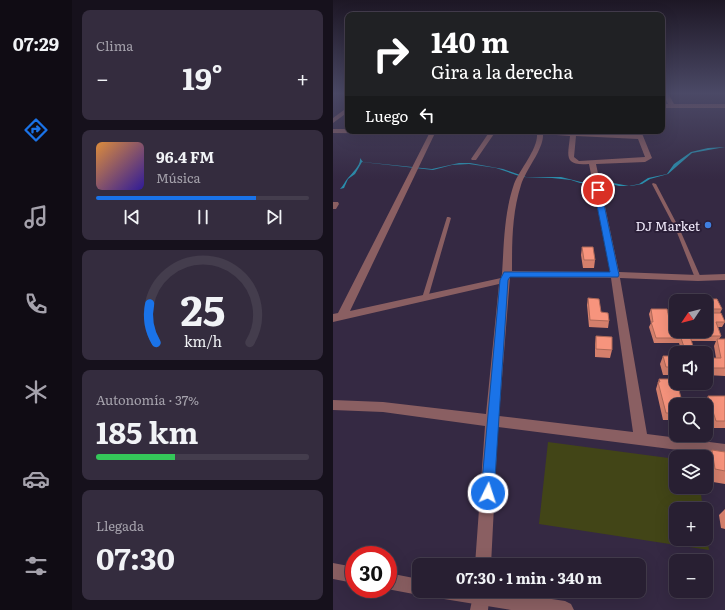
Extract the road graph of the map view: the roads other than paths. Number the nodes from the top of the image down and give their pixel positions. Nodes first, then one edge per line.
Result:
1 (333, 132) edge
2 (345, 132) edge
3 (431, 134) edge
4 (491, 134) edge
5 (540, 134) edge
6 (573, 134) joint
7 (639, 134) edge
8 (474, 159) dead end
9 (592, 162) junction
10 (654, 184) dead end
11 (449, 218) dead end
12 (615, 275) junction
13 (506, 277) junction
14 (725, 277) edge
15 (697, 278) junction
16 (425, 298) junction
17 (337, 317) edge
18 (333, 405) edge
19 (492, 420) junction
20 (641, 439) junction
21 (725, 450) edge
22 (483, 558) edge
23 (333, 571) edge
24 (345, 573) edge
25 (397, 582) edge
26 (412, 585) edge
27 (481, 600) edge
28 (565, 610) edge

1 - 2 street
3 - 17 street
4 - 8 street
5 - 13 street
6 - 7 street
6 - 9 street
7 - 9 street
9 - 12 street
10 - 15 lane
11 - 16 lane
12 - 13 street
12 - 15 street
12 - 20 street
13 - 16 street
13 - 19 street
14 - 15 street
16 - 17 street
18 - 19 street
19 - 20 street
19 - 22 street
20 - 21 street
23 - 24 street
25 - 26 street
27 - 28 street

